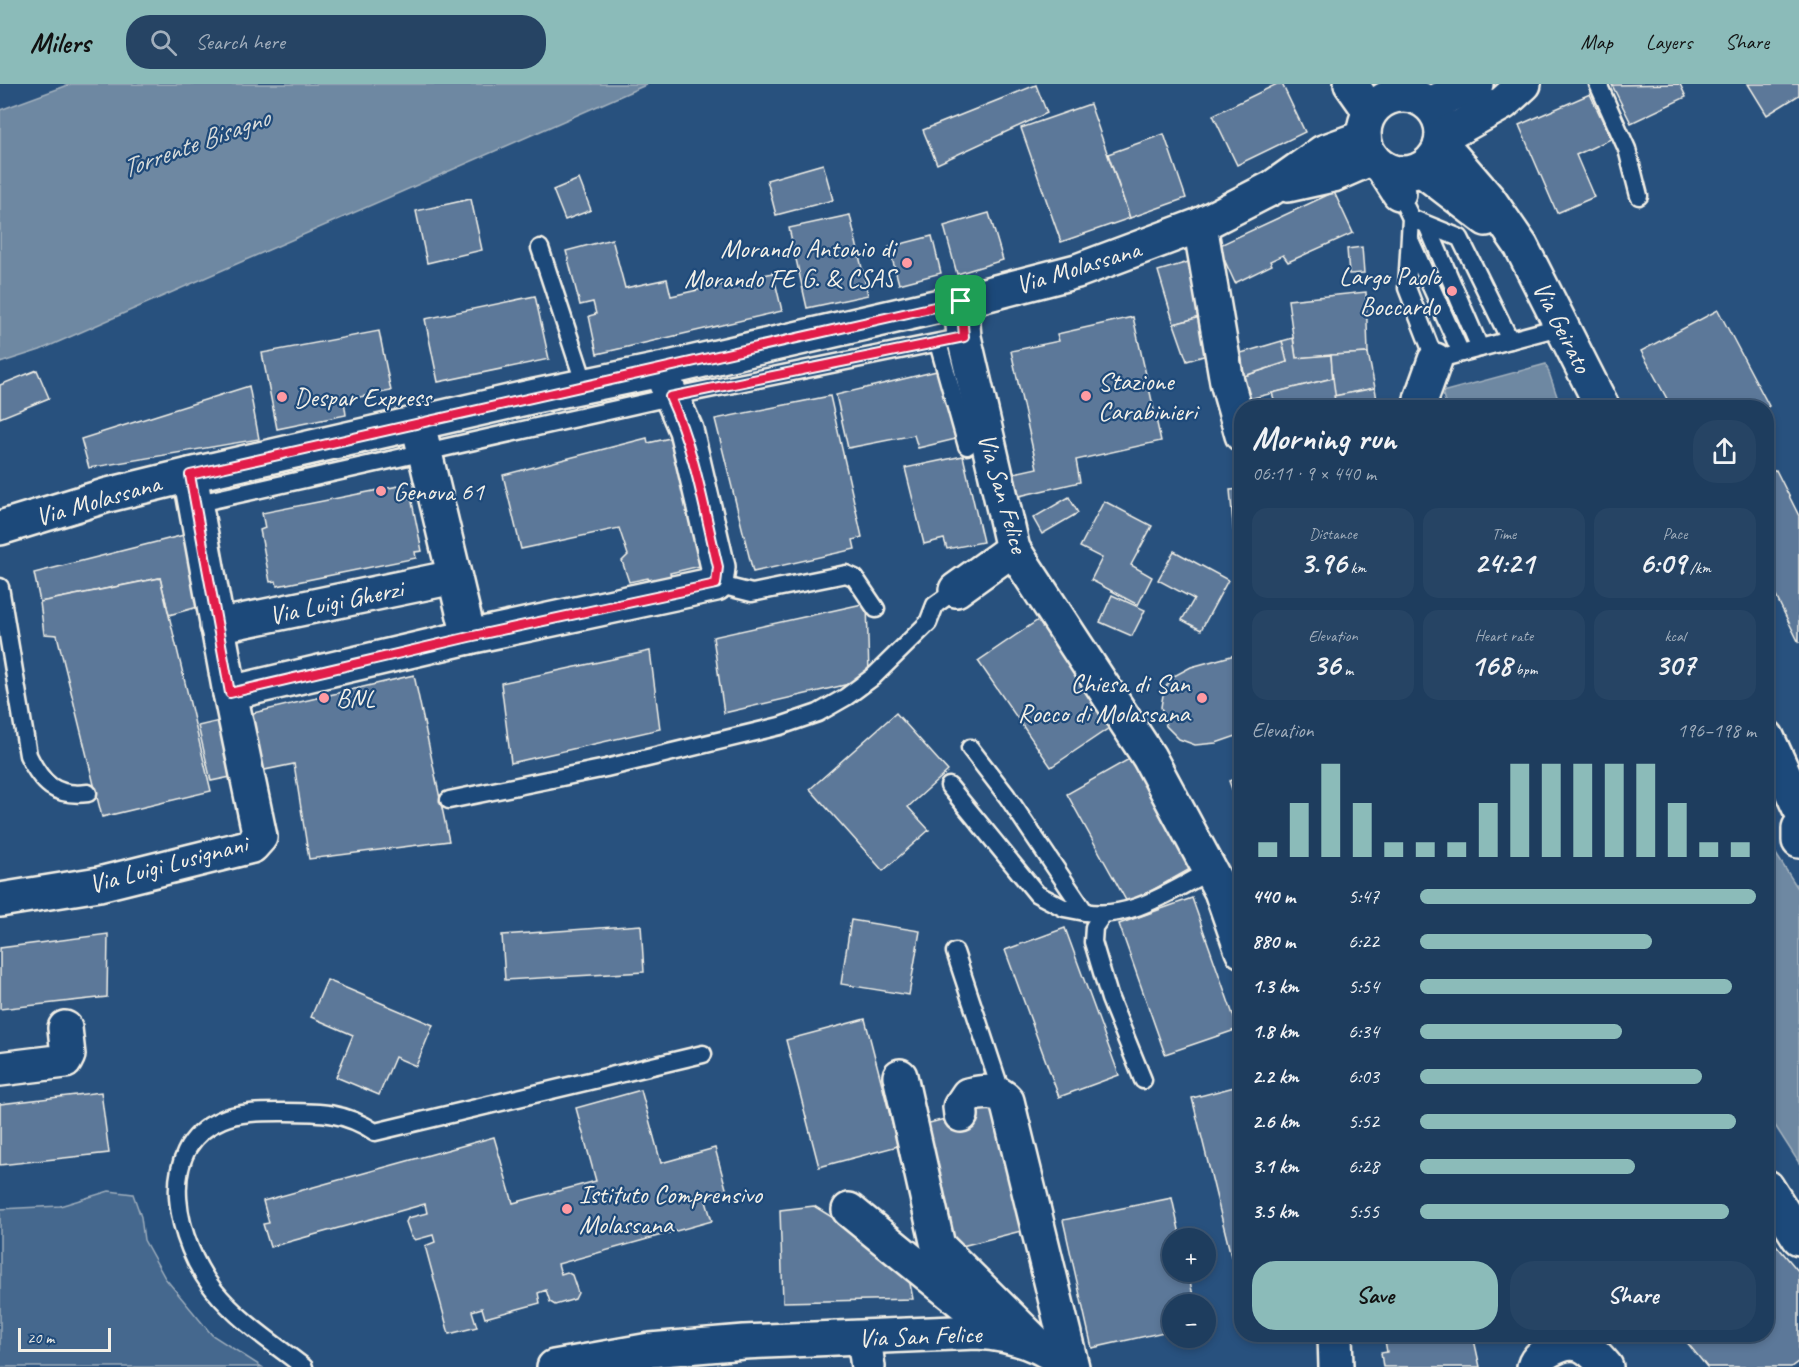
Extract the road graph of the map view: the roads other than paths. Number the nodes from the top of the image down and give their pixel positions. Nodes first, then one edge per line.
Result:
1 (1351, 84) edge
2 (1476, 84) edge
3 (1524, 84) edge
4 (1598, 84) edge
5 (1417, 95) edge
6 (1435, 150) junction
7 (1390, 173) junction
8 (1639, 196) dead end
9 (1200, 225) junction
10 (1410, 240) junction
11 (540, 248) dead end
12 (961, 301) junction
13 (1563, 326) junction
14 (951, 340) junction
15 (1510, 340) junction
16 (1480, 348) junction
17 (1448, 357) junction
18 (665, 383) junction
19 (585, 385) junction
20 (1421, 400) edge
21 (1599, 400) edge
22 (1234, 407) edge
23 (421, 439) junction
24 (967, 446) dead end
25 (192, 489) junction
26 (0, 528) edge
27 (1013, 549) junction
28 (454, 577) junction
29 (716, 584) junction
30 (0, 588) edge
31 (956, 590) joint
32 (876, 609) dead end
33 (217, 626) junction
34 (469, 637) junction
35 (230, 693) junction
36 (970, 748) dead end
37 (1774, 752) edge
38 (949, 786) dead end
39 (88, 793) dead end
40 (449, 800) dead end
41 (1799, 807) edge
42 (1799, 828) edge
43 (1799, 841) edge
44 (1210, 871) junction
45 (0, 900) edge
46 (1093, 914) junction
47 (1234, 928) edge
48 (955, 952) dead end
49 (64, 1028) dead end
50 (703, 1054) dead end
51 (0, 1069) edge
52 (900, 1076) dead end
53 (1143, 1080) dead end
54 (1002, 1094) junction
55 (961, 1115) dead end
56 (1774, 1198) edge
57 (849, 1210) dead end
58 (1799, 1238) edge
59 (1000, 1334) junction
60 (1335, 1342) edge
61 (1040, 1346) junction
62 (866, 1352) edge
63 (304, 1367) edge
64 (554, 1367) edge
65 (1071, 1367) edge
66 (1336, 1367) edge
67 (1534, 1367) edge
68 (1606, 1367) edge

1 - 7 street
2 - 5 street, Via Molassana
3 - 6 street, Via Molassana
4 - 8 lane
5 - 6 street
5 - 7 street, Via Molassana
6 - 7 street, Via Molassana
6 - 13 street, Via Geirato
7 - 9 street, Via Molassana
7 - 10 lane
7 - 15 lane
7 - 16 lane
9 - 12 street, Via Molassana
9 - 22 street
10 - 17 lane
10 - 17 lane
11 - 19 lane
12 - 14 street, Via San Felice
12 - 18 street, Via Molassana
13 - 15 lane
13 - 21 street, Via Geirato
14 - 18 lane
14 - 24 lane
14 - 27 street, Via San Felice
15 - 16 lane
16 - 17 lane
17 - 20 street
18 - 19 street, Via Molassana
18 - 23 lane
18 - 29 street
19 - 23 street, Via Molassana
23 - 25 street, Via Molassana
23 - 28 street
25 - 26 street, Via Molassana
25 - 33 street
27 - 31 street
27 - 44 street, Via San Felice
28 - 33 street, Via Luigi Gherzi
28 - 34 street
29 - 32 lane
29 - 34 street
30 - 39 lane
31 - 40 lane
33 - 35 street
34 - 35 street
35 - 45 street, Via Luigi Lusignani
36 - 46 lane
37 - 41 street
38 - 46 lane
42 - 43 street
44 - 46 lane
44 - 47 street, Via San Felice
46 - 53 lane
48 - 54 lane
49 - 51 street
50 - 63 lane
52 - 61 street, Via San Felice
54 - 55 street
54 - 65 street, Via San Felice
56 - 58 street
57 - 59 street, Via San Felice
59 - 61 street, Via San Felice
59 - 62 street, Via San Felice
60 - 66 street
61 - 65 street, Via San Felice
62 - 64 street, Via San Felice
67 - 68 street

